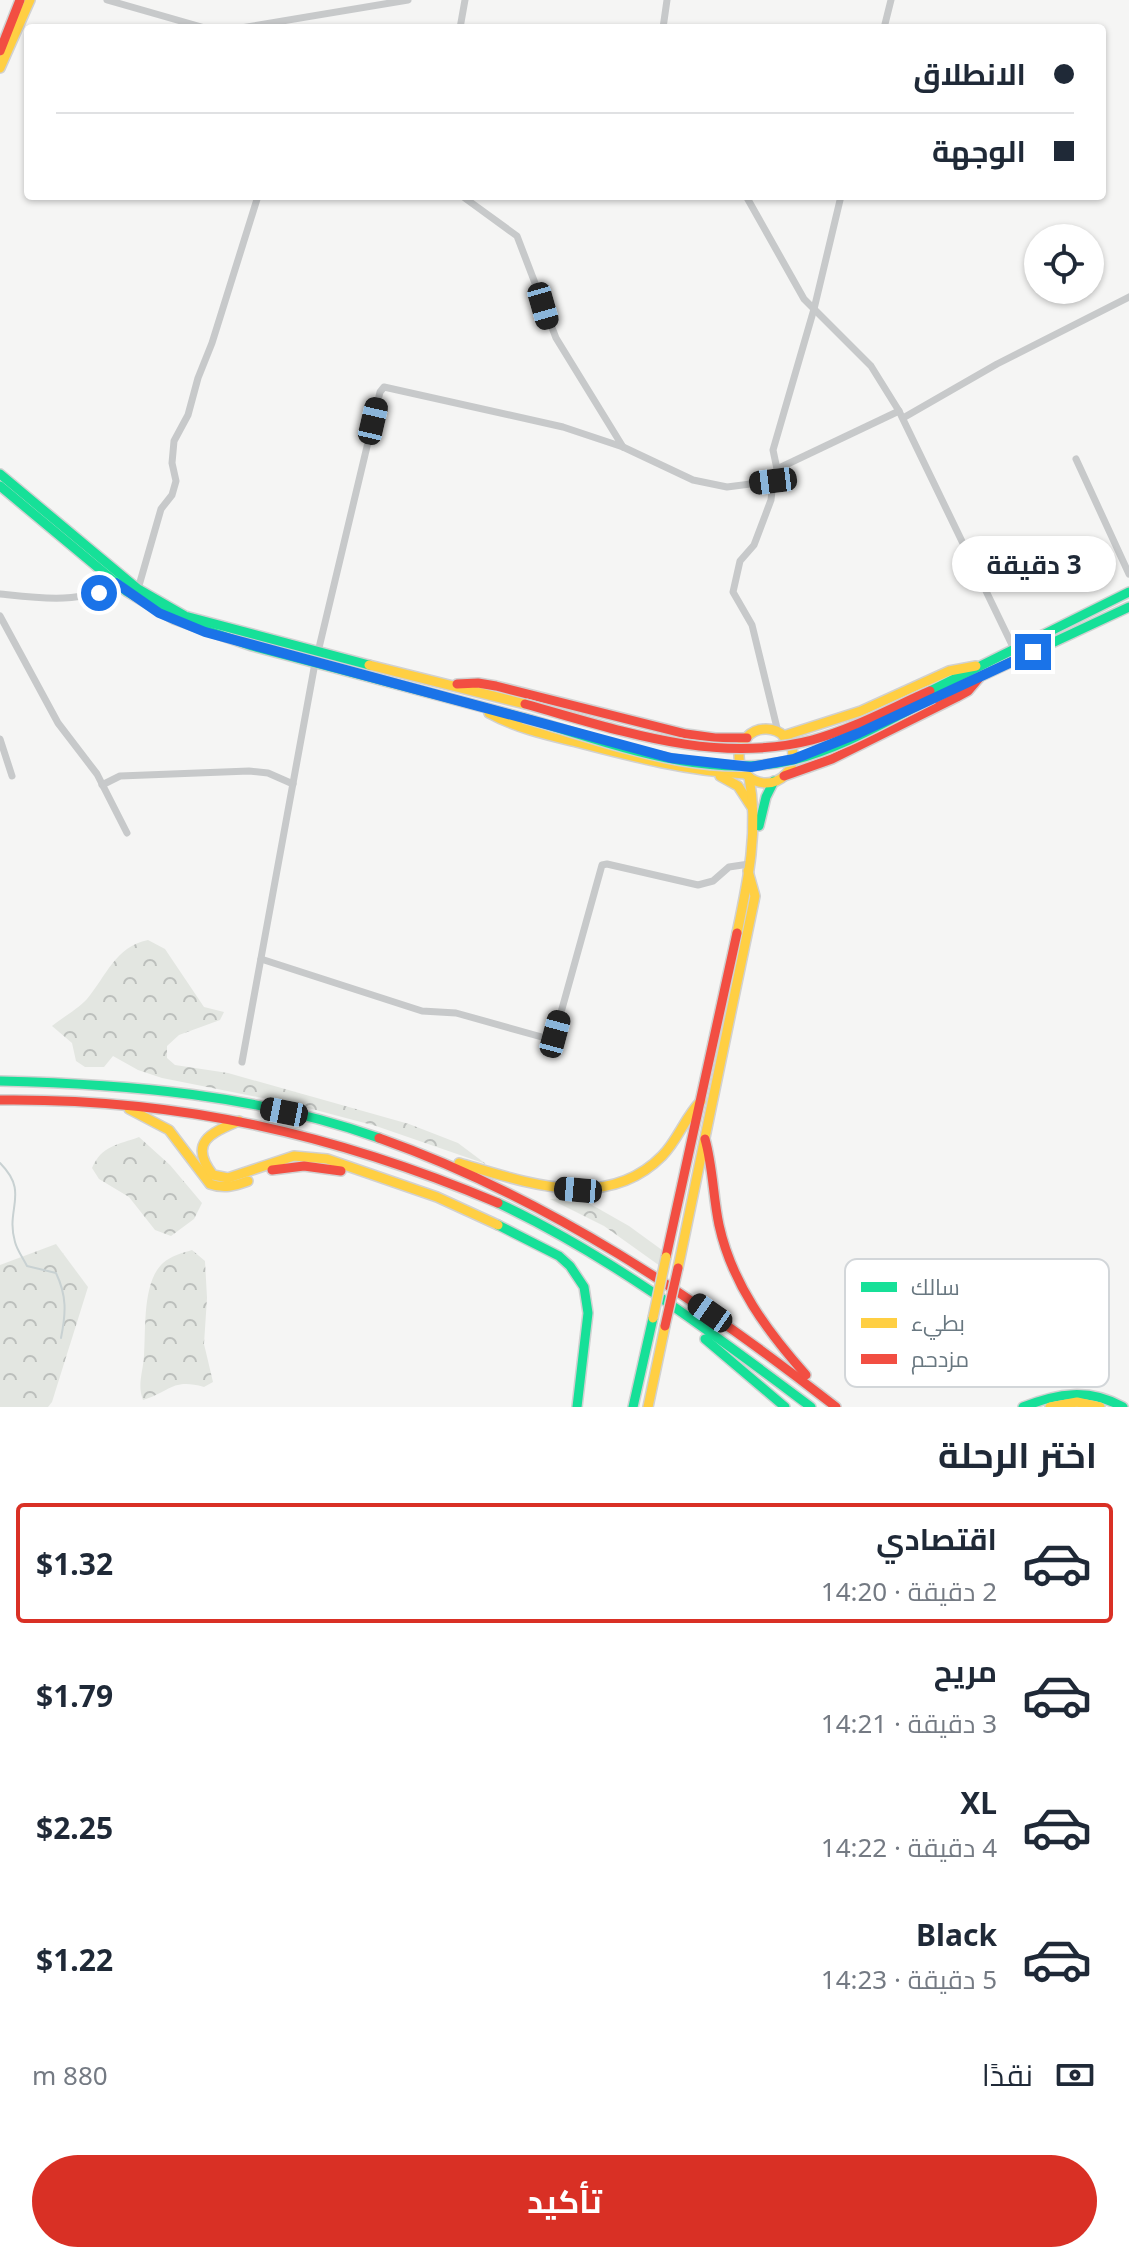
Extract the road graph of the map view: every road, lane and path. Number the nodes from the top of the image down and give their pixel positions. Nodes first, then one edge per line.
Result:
1 (20, 0) edge
2 (30, 0) edge
3 (107, 0) edge
4 (408, 0) edge
5 (465, 0) edge
6 (667, 0) edge
7 (891, 0) edge
8 (192, 24) edge
9 (265, 24) edge
10 (461, 24) edge
11 (664, 24) edge
12 (885, 24) edge
13 (0, 51) edge
14 (0, 68) edge
15 (257, 200) edge
16 (468, 200) edge
17 (748, 200) edge
18 (840, 200) edge
19 (1129, 297) edge
20 (814, 309) junction
21 (901, 414) junction
22 (623, 447) junction
23 (1076, 459) dead end
24 (777, 469) junction
25 (0, 474) edge
26 (773, 481) junction
27 (0, 486) edge
28 (1129, 574) edge
29 (116, 583) junction
30 (138, 589) junction
31 (1129, 592) edge
32 (0, 594) edge
33 (1129, 607) edge
34 (0, 616) edge
35 (1014, 649) junction
36 (316, 658) junction
37 (980, 672) junction
38 (452, 685) junction
39 (932, 695) junction
40 (483, 708) junction
41 (780, 734) junction
42 (747, 738) junction
43 (0, 739) edge
44 (709, 772) junction
45 (12, 776) dead end
46 (748, 776) junction
47 (779, 779) junction
48 (293, 784) junction
49 (102, 785) junction
50 (754, 820) junction
51 (127, 833) dead end
52 (753, 840) junction
53 (748, 867) junction
54 (261, 959) junction
55 (242, 1062) dead end
56 (0, 1081) edge
57 (0, 1100) edge
58 (701, 1101) junction
59 (117, 1104) junction
60 (240, 1121) junction
61 (705, 1139) junction
62 (414, 1151) junction
63 (674, 1309) junction
64 (584, 1342) junction
65 (577, 1407) edge
66 (633, 1407) edge
67 (648, 1407) edge
68 (785, 1407) edge
69 (811, 1407) edge
70 (838, 1407) edge
71 (1023, 1407) edge
72 (1050, 1407) edge
73 (1100, 1407) edge
74 (1123, 1407) edge

1 - 13 main road
2 - 14 main road
3 - 8 street
4 - 9 street
5 - 10 street
6 - 11 street
7 - 12 street
15 - 30 street
16 - 22 street
17 - 20 street
18 - 20 street
19 - 21 street
20 - 21 street
20 - 24 street
21 - 24 street
21 - 35 street
22 - 26 street
22 - 36 street
23 - 28 street
24 - 26 street
25 - 30 main road
26 - 41 street
27 - 29 main road
29 - 32 street
29 - 36 main road
30 - 36 main road
31 - 35 main road
33 - 37 main road
34 - 49 street
35 - 37 main road
36 - 38 main road
36 - 40 main road
36 - 48 street
37 - 39 main road
37 - 41 main road
37 - 47 main road
38 - 39 main road, bridge
38 - 42 main road
39 - 40 main road, bridge
40 - 44 main road
41 - 42 main road
41 - 47 main road
42 - 46 main road
43 - 45 street
44 - 46 main road
44 - 50 main road
46 - 47 main road
46 - 50 main road
47 - 52 main road
48 - 49 street
48 - 54 street
49 - 51 street
50 - 52 main road
52 - 53 main road
53 - 54 street
53 - 58 main road
53 - 61 main road
54 - 55 street
56 - 62 main road
57 - 59 main road
58 - 62 main road
58 - 66 main road, bridge
59 - 60 main road
59 - 64 main road
60 - 63 main road
60 - 64 main road
61 - 67 main road, bridge
61 - 70 main road
62 - 70 main road
63 - 68 main road
63 - 69 main road
64 - 65 main road
71 - 74 main road
72 - 73 main road

